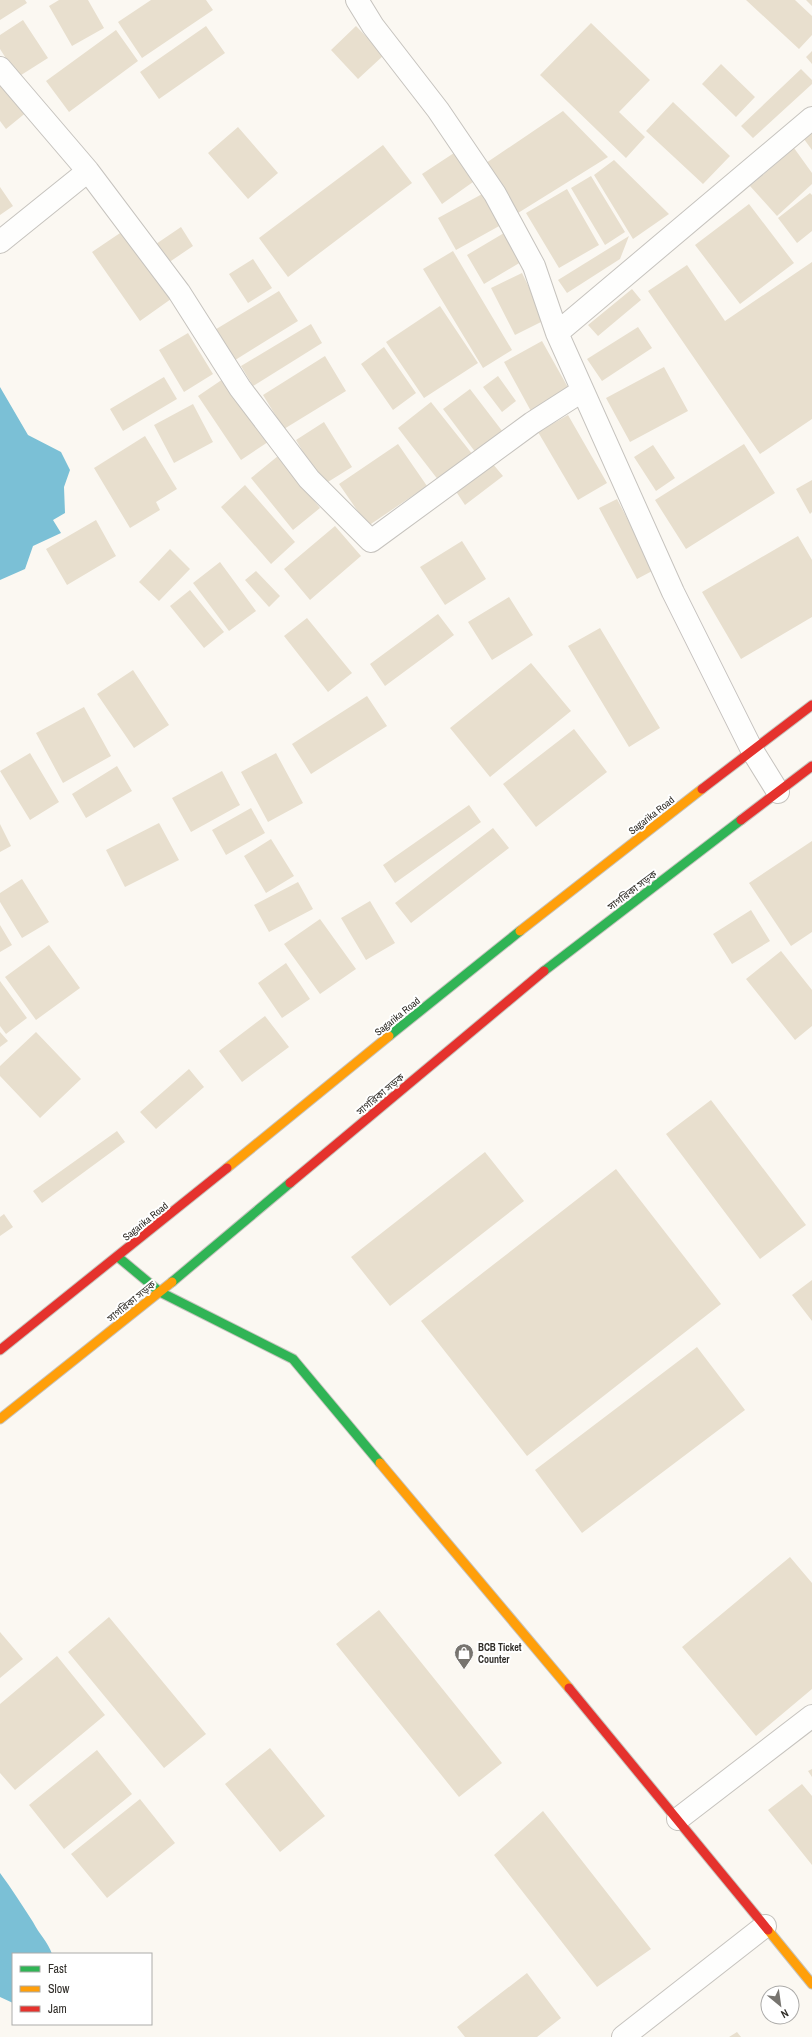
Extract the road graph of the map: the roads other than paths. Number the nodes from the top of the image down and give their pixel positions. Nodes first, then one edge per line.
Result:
1 (357, 0) edge
2 (0, 68) edge
3 (812, 118) edge
4 (88, 171) junction
5 (0, 242) edge
6 (557, 333) junction
7 (582, 391) junction
8 (812, 705) edge
9 (752, 750) junction
10 (812, 766) edge
11 (778, 792) junction
12 (118, 1257) junction
13 (160, 1292) junction
14 (0, 1350) edge
15 (0, 1419) edge
16 (812, 1716) edge
17 (678, 1819) junction
18 (765, 1926) junction
19 (812, 1984) edge
20 (623, 2037) edge

1 - 6 street
2 - 4 street
3 - 6 street
4 - 5 street
4 - 7 street
6 - 7 street
7 - 9 street
8 - 9 main road, Sagarika Road
9 - 11 street
9 - 12 main road, Sagarika Road
10 - 11 main road
11 - 13 main road, সাগরিকা সড়ক
12 - 13 main road
12 - 14 main road, Sagarika Road
13 - 15 main road, সাগরিকা সড়ক
13 - 17 main road
16 - 17 street
17 - 18 main road
18 - 19 main road
18 - 20 street

